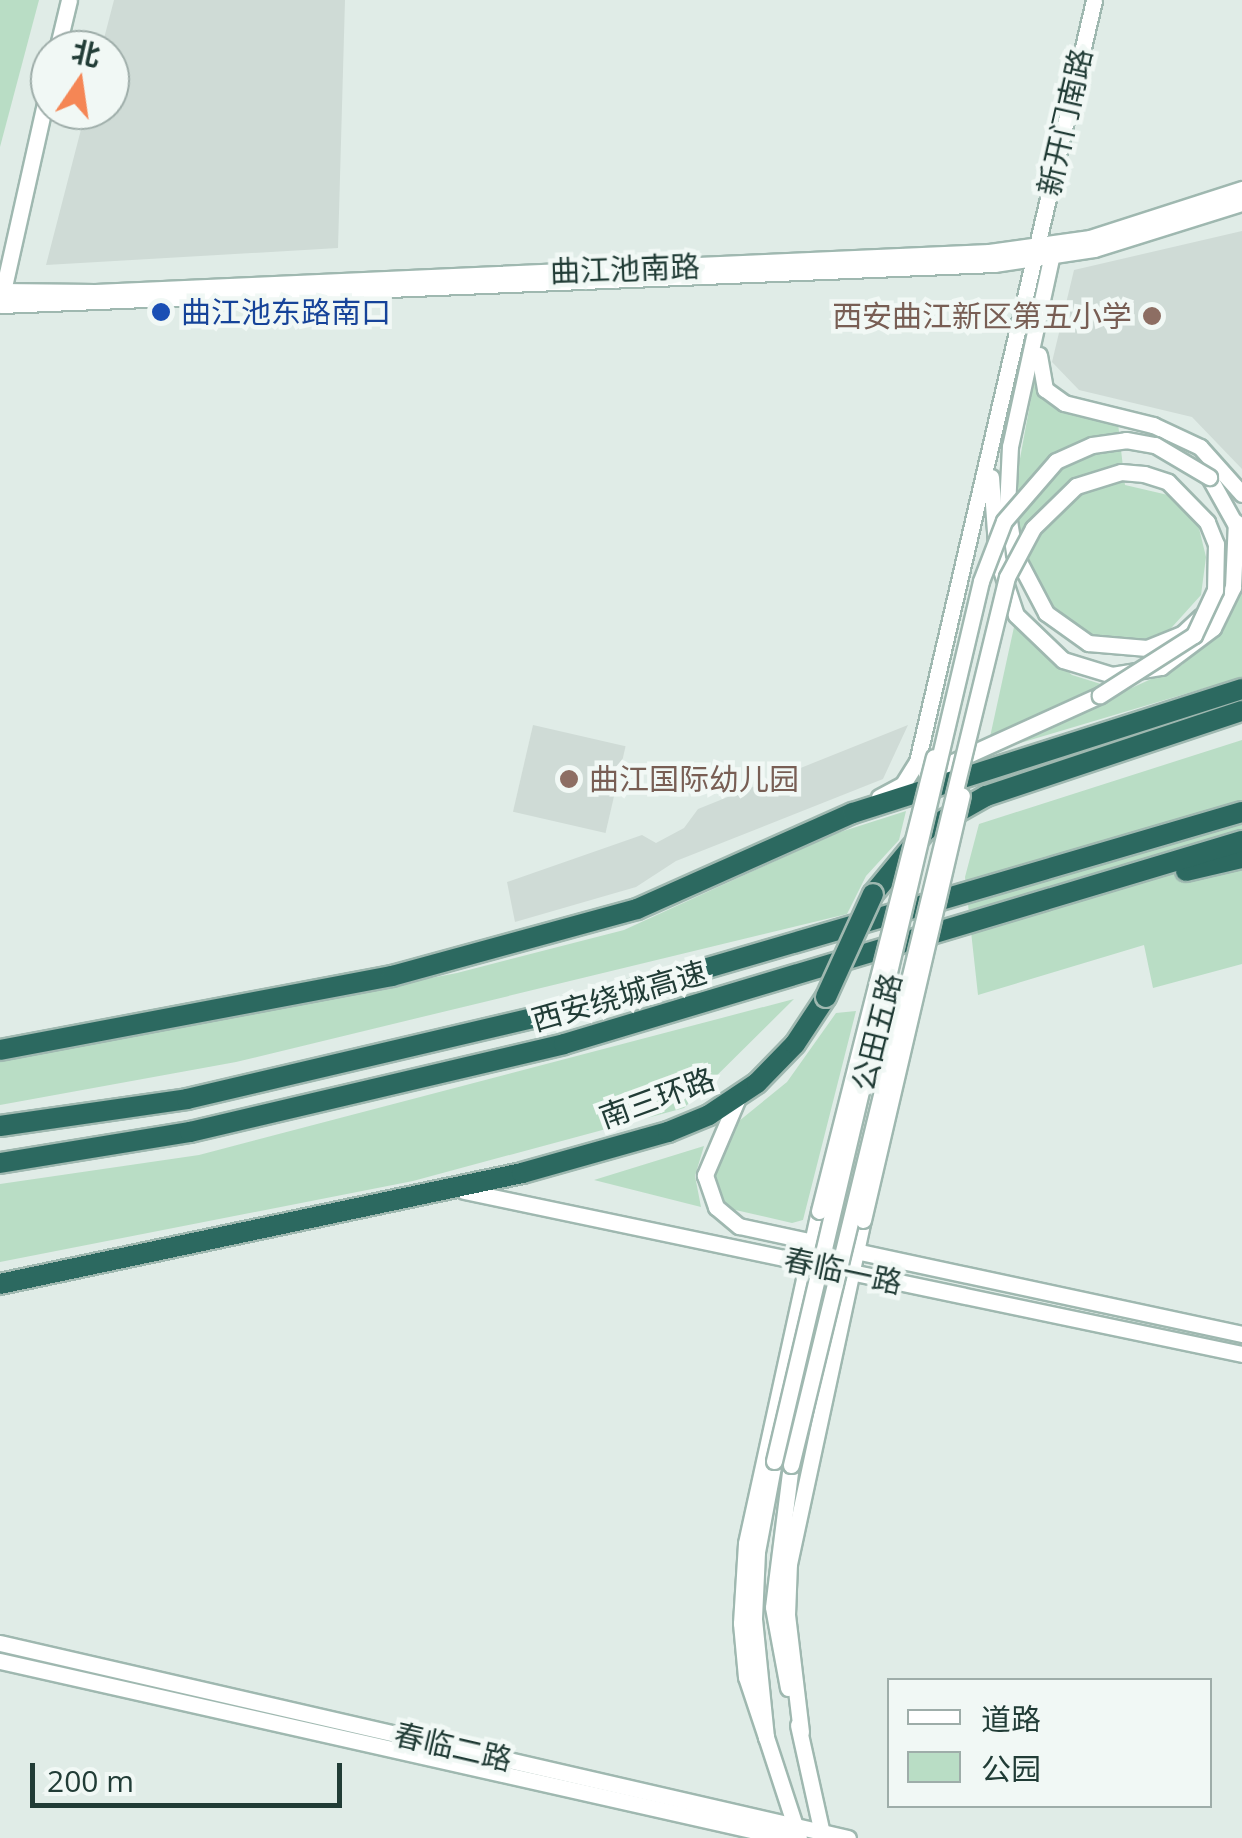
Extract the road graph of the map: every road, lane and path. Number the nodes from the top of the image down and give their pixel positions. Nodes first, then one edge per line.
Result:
1 (69, 0) edge
2 (1094, 0) edge
3 (62, 30) edge
4 (38, 130) edge
5 (1242, 188) edge
6 (1242, 203) edge
7 (1034, 251) junction
8 (1056, 257) junction
9 (0, 290) edge
10 (0, 305) edge
11 (1039, 324) junction
12 (994, 433) junction
13 (1242, 494) edge
14 (1236, 522) junction
15 (1242, 542) edge
16 (1209, 604) junction
17 (1242, 689) edge
18 (952, 700) junction
19 (1242, 711) edge
20 (970, 738) junction
21 (904, 784) junction
22 (1242, 812) edge
23 (852, 814) junction
24 (1242, 841) edge
25 (1242, 858) edge
26 (1077, 894) junction
27 (0, 1050) edge
28 (736, 1100) junction
29 (0, 1126) edge
30 (0, 1163) edge
31 (445, 1190) junction
32 (812, 1243) junction
33 (855, 1252) junction
34 (807, 1263) junction
35 (851, 1272) junction
36 (0, 1284) edge
37 (1242, 1334) edge
38 (1242, 1354) edge
39 (0, 1643) edge
40 (0, 1661) edge
41 (801, 1732) junction
42 (766, 1737) junction
43 (794, 1834) edge
44 (822, 1835) edge
45 (848, 1838) edge

1 - 3 main road
2 - 7 main road, 新开门南路
4 - 9 main road
5 - 7 main road, 曲江池南路
6 - 8 main road
7 - 8 main road
7 - 9 main road, 曲江池南路
7 - 10 main road, 曲江池南路
7 - 12 main road, 新开门南路
8 - 11 main road
9 - 10 main road
11 - 13 main road
11 - 16 main road, bridge
12 - 14 main road
12 - 21 main road
14 - 15 main road, 公田五路
14 - 18 main road, 公田五路, bridge
16 - 20 main road, 公田五路, bridge
16 - 21 main road, bridge
17 - 23 highway
18 - 32 main road, bridge
18 - 42 main road, 公田五路, bridge
19 - 28 highway, 南三环路, bridge
20 - 33 main road, bridge
20 - 41 main road, 公田五路, bridge
21 - 23 main road
22 - 29 highway, 西安绕城高速
23 - 27 highway
24 - 26 highway, 西安绕城高速
25 - 26 highway
26 - 30 highway, 西安绕城高速
28 - 31 highway, 南三环路
28 - 32 main road, 春临一路
31 - 34 main road, 春临一路
31 - 36 highway, 南三环路
32 - 33 main road, 春临一路
32 - 34 main road
33 - 35 main road
33 - 37 main road, 春临一路
34 - 35 main road, 春临一路
34 - 42 main road
35 - 38 main road, 春临一路
35 - 41 main road
39 - 43 main road, 春临二路
40 - 43 main road, 春临二路
41 - 44 main road, 公田五路
42 - 43 main road, 公田五路
43 - 44 main road, 春临二路
44 - 45 main road, 春临二路

